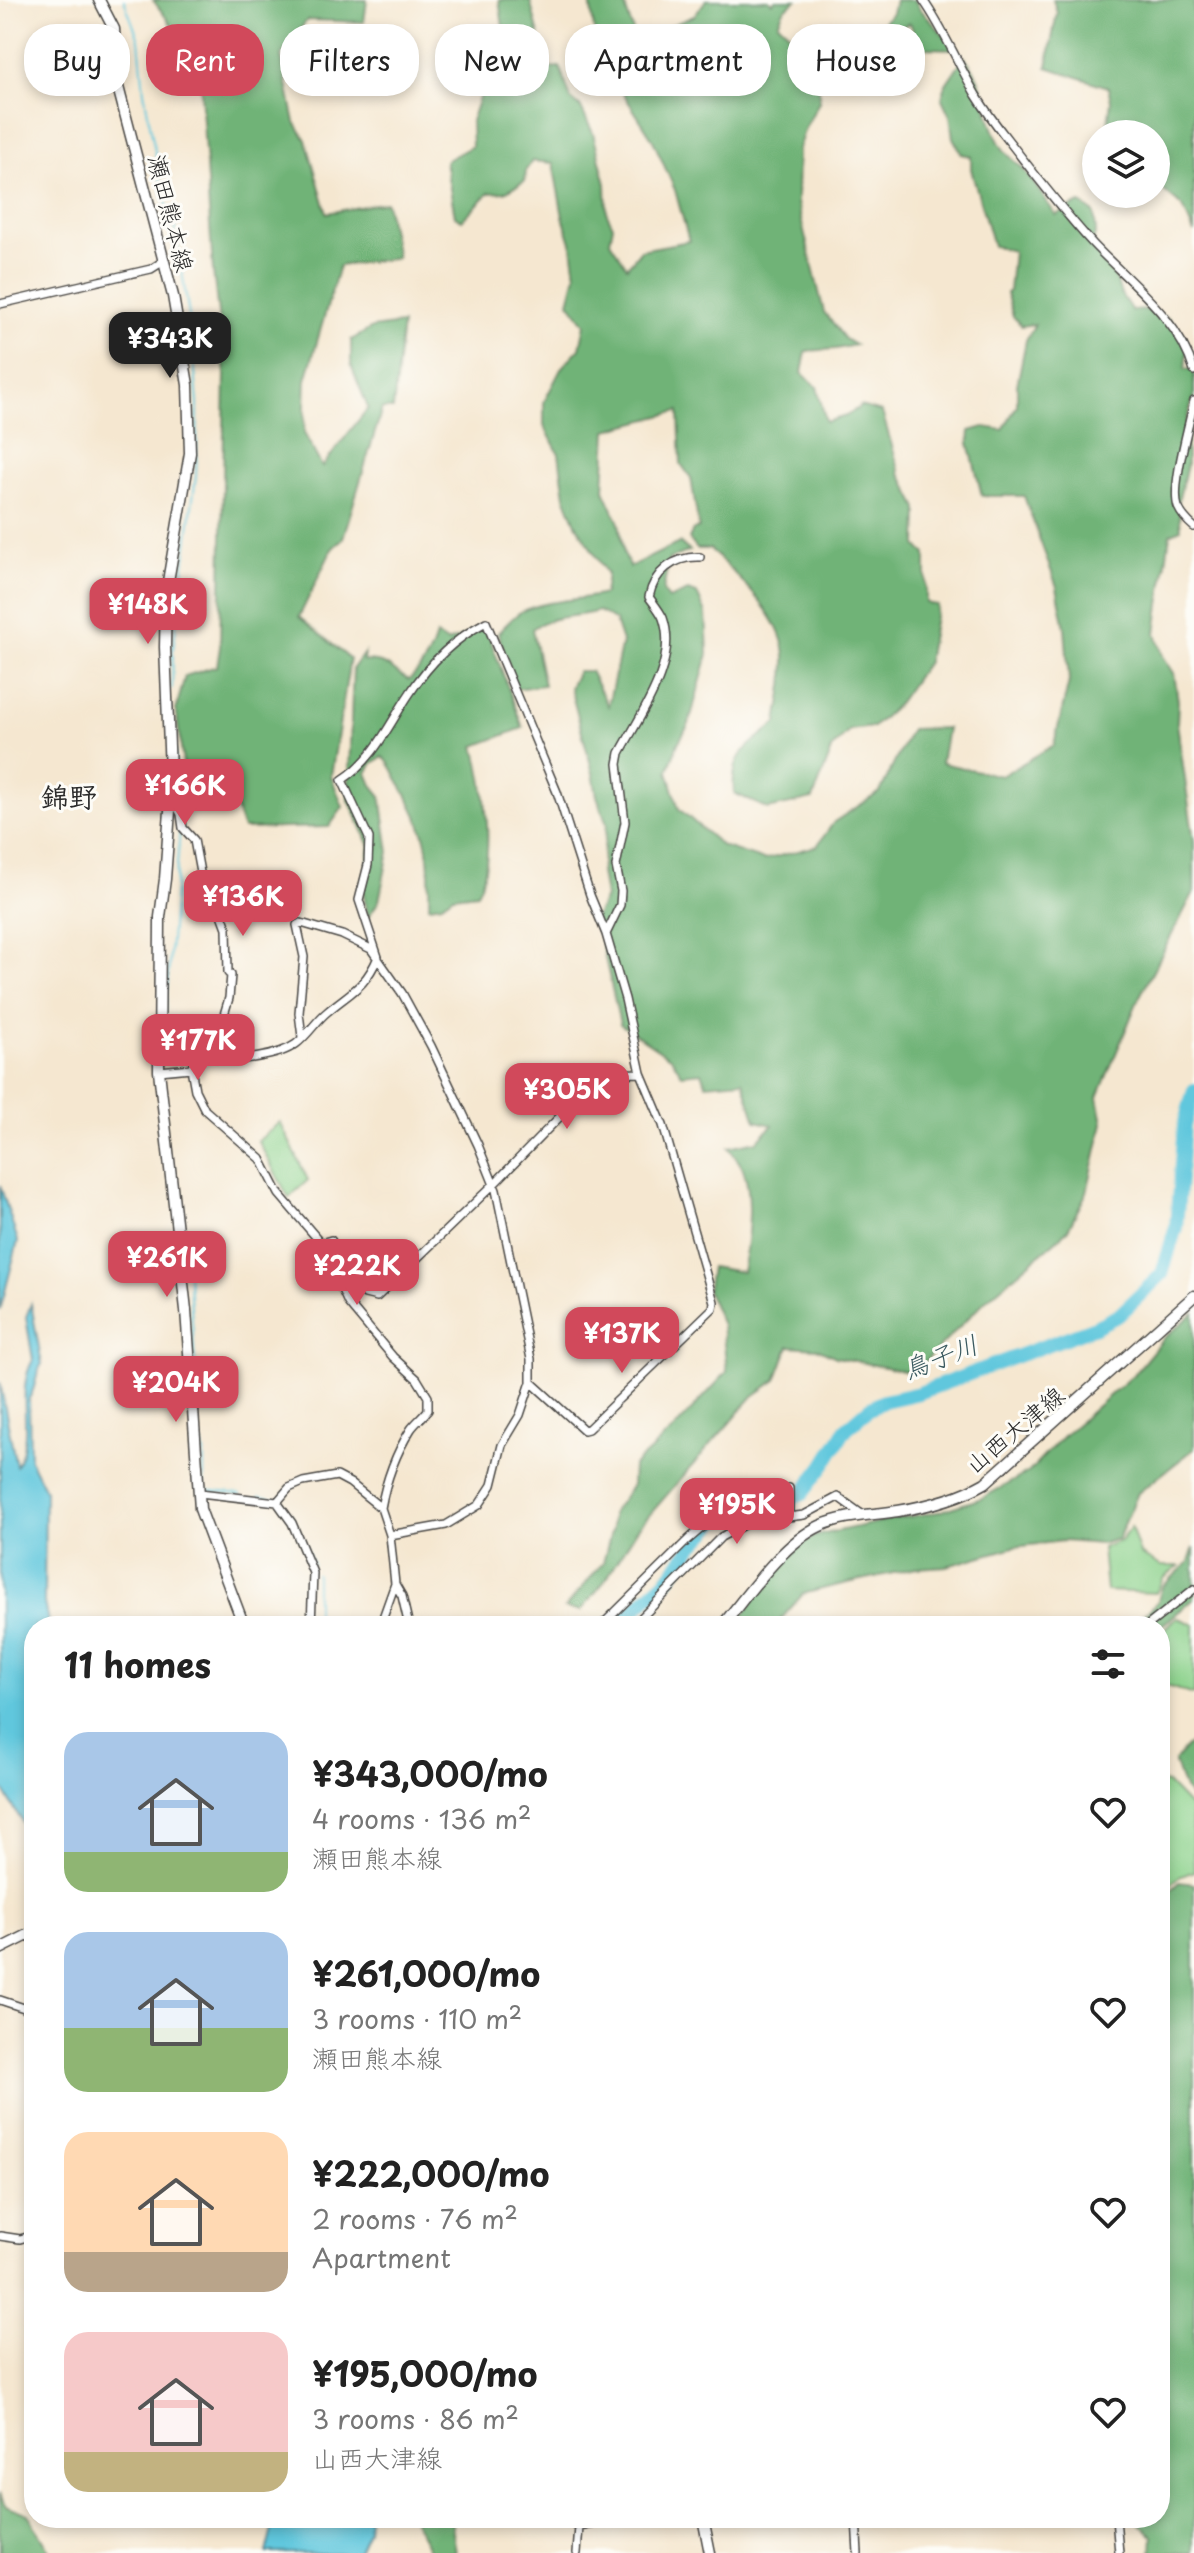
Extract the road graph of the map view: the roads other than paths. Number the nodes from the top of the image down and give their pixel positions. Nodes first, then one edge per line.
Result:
1 (99, 0) edge
2 (923, 0) edge
3 (162, 262) junction
4 (0, 304) edge
5 (1194, 371) edge
6 (1194, 401) edge
7 (1194, 527) edge
8 (700, 557) dead end
9 (171, 797) junction
10 (606, 934) junction
11 (378, 957) junction
12 (214, 1036) junction
13 (302, 1037) junction
14 (191, 1068) junction
15 (159, 1071) junction
16 (641, 1073) junction
17 (493, 1185) junction
18 (321, 1243) junction
19 (1194, 1296) edge
20 (531, 1382) junction
21 (200, 1493) junction
22 (277, 1502) junction
23 (381, 1508) junction
24 (789, 1516) junction
25 (864, 1516) junction
26 (390, 1535) junction
27 (395, 1584) junction
28 (1194, 1589) edge
29 (240, 1616) edge
30 (311, 1616) edge
31 (384, 1616) edge
32 (407, 1616) edge
33 (612, 1616) edge
34 (643, 1616) edge
35 (731, 1616) edge
36 (1160, 1616) edge
37 (24, 1937) edge
38 (0, 1949) edge
39 (0, 2000) edge
40 (24, 2008) edge
41 (0, 2236) edge
42 (24, 2238) edge
43 (579, 2528) edge
44 (705, 2528) edge
45 (857, 2528) edge
46 (1117, 2528) edge
47 (577, 2553) edge
48 (710, 2553) edge
49 (858, 2553) edge
50 (1119, 2553) edge

1 - 3 main road, 瀬田熊本線
2 - 5 street
3 - 4 street
3 - 9 main road, 瀬田熊本線
6 - 7 street
8 - 10 street
9 - 12 street
9 - 15 main road, 瀬田熊本線
10 - 11 street
10 - 16 street
11 - 13 street
11 - 13 street
11 - 17 street
12 - 13 street
12 - 14 street
14 - 15 street
14 - 18 street
15 - 21 main road, 瀬田熊本線
16 - 17 street
16 - 20 street
17 - 18 street
17 - 20 street
18 - 23 street
19 - 25 main road, 山西大津線
20 - 26 street
21 - 22 street
21 - 29 main road, 瀬田熊本線
22 - 23 street
22 - 30 street
23 - 26 street
24 - 25 street
24 - 33 street
24 - 34 street
25 - 35 main road, 山西大津線
26 - 27 street
27 - 31 street
27 - 32 street
28 - 36 street
37 - 38 main road
39 - 40 street
41 - 42 street
43 - 47 street
44 - 48 main road
45 - 49 street
46 - 50 street

